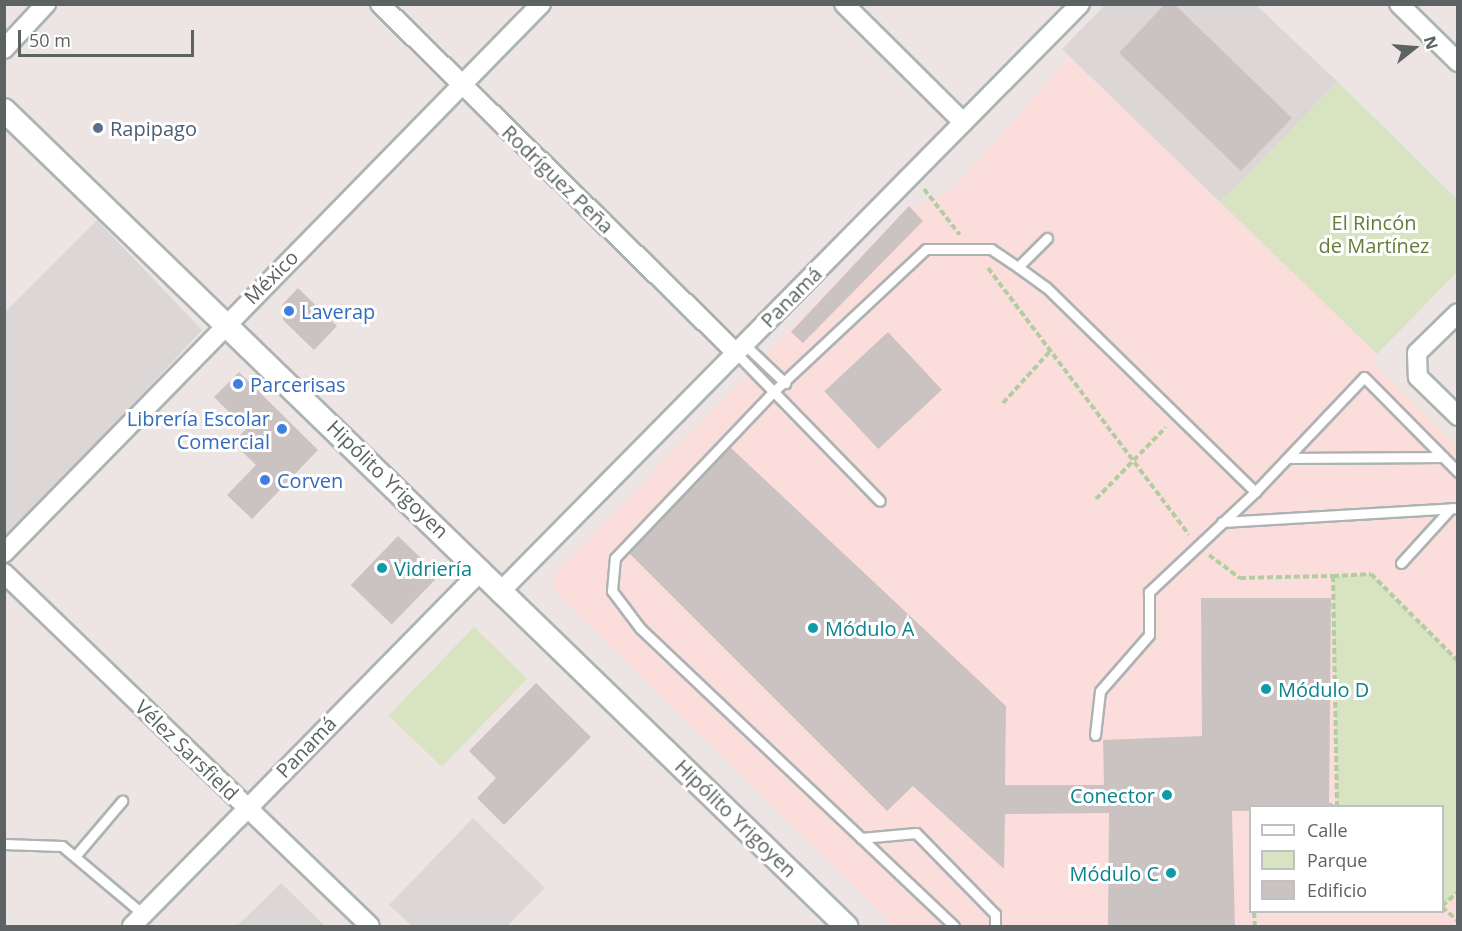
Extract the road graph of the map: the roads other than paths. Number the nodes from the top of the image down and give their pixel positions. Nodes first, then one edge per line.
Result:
1 (46, 4) edge
2 (380, 4) edge
3 (541, 4) edge
4 (844, 4) edge
5 (1080, 4) edge
6 (1399, 4) edge
7 (4, 49) edge
8 (1458, 62) edge
9 (463, 85) junction
10 (4, 110) edge
11 (963, 122) junction
12 (1047, 238) dead end
13 (1018, 267) junction
14 (1458, 312) edge
15 (226, 323) junction
16 (740, 349) junction
17 (784, 383) junction
18 (773, 392) junction
19 (1458, 416) edge
20 (1443, 457) junction
21 (1289, 458) junction
22 (1458, 472) edge
23 (1255, 492) junction
24 (880, 501) dead end
25 (1454, 508) edge
26 (1222, 522) junction
27 (4, 553) edge
28 (1401, 563) dead end
29 (482, 570) junction
30 (4, 573) edge
31 (502, 590) junction
32 (1095, 735) dead end
33 (122, 801) dead end
34 (247, 808) junction
35 (861, 838) junction
36 (4, 844) edge
37 (77, 854) junction
38 (138, 921) edge
39 (370, 927) edge
40 (846, 927) edge
41 (954, 927) edge
42 (995, 927) edge

1 - 7 street
2 - 9 street, Rodríguez Peña
3 - 9 street, México
4 - 11 street
5 - 11 street, Panamá
6 - 8 street
9 - 15 street, México
9 - 16 street, Rodríguez Peña
10 - 15 street, Hipólito Yrigoyen
11 - 16 street, Panamá
12 - 13 lane
13 - 17 lane
13 - 23 lane
14 - 19 street
15 - 27 street, México
15 - 29 street, Hipólito Yrigoyen
16 - 17 lane
16 - 18 lane
16 - 31 street, Panamá
17 - 18 lane
18 - 24 lane
18 - 35 lane
20 - 21 lane
20 - 21 lane
20 - 22 lane
21 - 23 lane
23 - 26 lane
25 - 26 lane
25 - 28 lane
26 - 32 lane
29 - 31 street, Hipólito Yrigoyen
29 - 34 street, Panamá
30 - 34 street, Vélez Sarsfield
31 - 40 street, Hipólito Yrigoyen
33 - 37 lane
34 - 38 street, Panamá
34 - 39 street, Vélez Sarsfield
35 - 41 lane
35 - 42 lane
36 - 37 lane
37 - 38 lane

